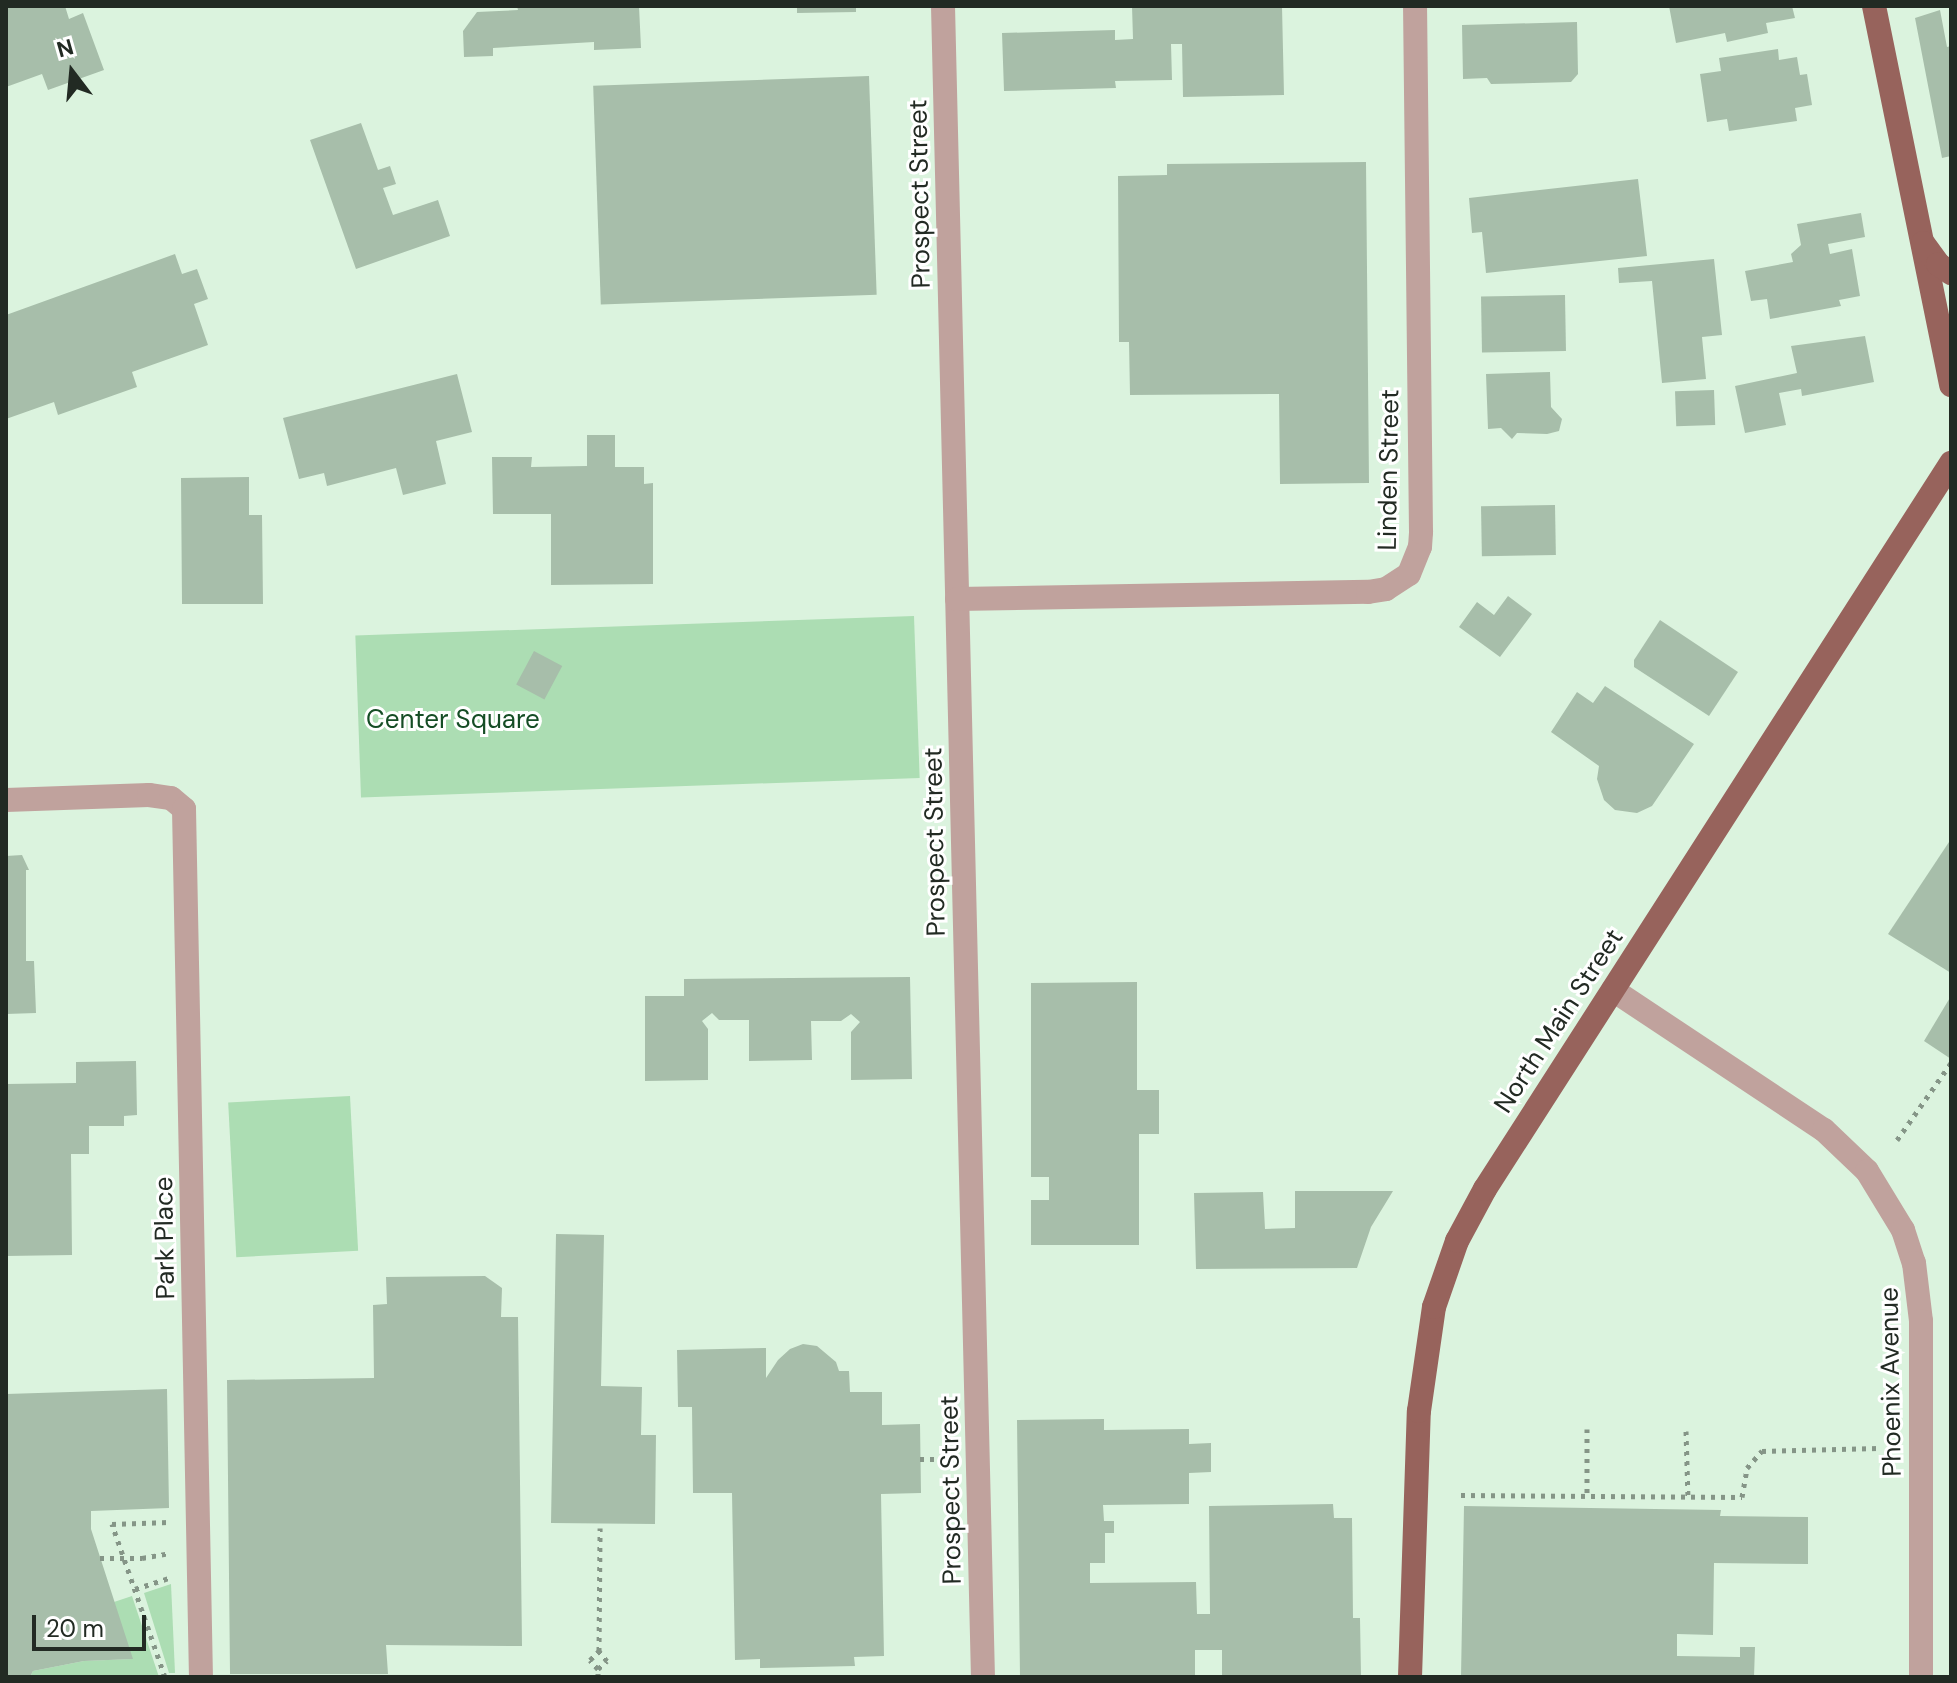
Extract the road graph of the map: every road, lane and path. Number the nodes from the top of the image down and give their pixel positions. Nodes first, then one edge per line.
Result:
1 (943, 6) edge
2 (1415, 6) edge
3 (1874, 6) edge
4 (1917, 225) junction
5 (1951, 273) edge
6 (1951, 385) edge
7 (1951, 463) edge
8 (957, 599) junction
9 (6, 800) edge
10 (1613, 990) junction
11 (1951, 1063) edge
12 (1897, 1140) dead end
13 (1587, 1429) dead end
14 (1686, 1431) dead end
15 (1879, 1448) dead end
16 (920, 1459) dead end
17 (950, 1459) dead end
18 (1461, 1495) dead end
19 (1587, 1497) junction
20 (1688, 1497) junction
21 (178, 1522) dead end
22 (600, 1528) dead end
23 (179, 1551) dead end
24 (100, 1558) dead end
25 (125, 1558) junction
26 (179, 1576) dead end
27 (135, 1589) junction
28 (599, 1651) junction
29 (598, 1669) junction
30 (165, 1677) edge
31 (201, 1677) edge
32 (598, 1677) edge
33 (983, 1677) edge
34 (1410, 1677) edge
35 (1921, 1677) edge

1 - 8 street, Prospect Street
2 - 8 street, Linden Street
3 - 4 main road
4 - 5 main road
4 - 6 main road
7 - 10 main road, North Main Street
8 - 33 street, Prospect Street
9 - 31 street, Park Place
10 - 34 main road, North Main Street
10 - 35 street, Phoenix Avenue
11 - 12 path
13 - 19 path
14 - 20 path
15 - 20 path
16 - 17 path
18 - 19 path
19 - 20 path
21 - 25 path
22 - 28 path
23 - 25 path
24 - 25 path
25 - 27 path
26 - 27 path
27 - 30 path
28 - 29 path
28 - 29 path
29 - 32 path

